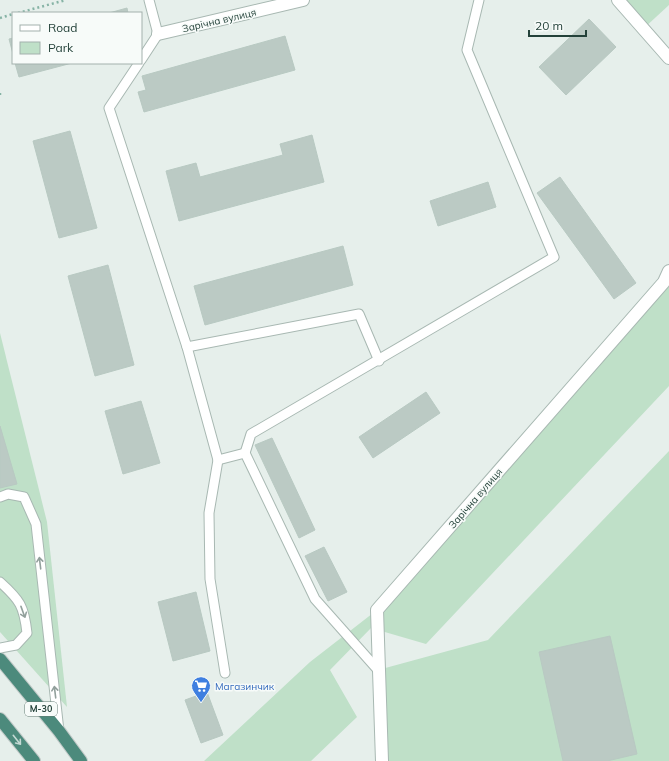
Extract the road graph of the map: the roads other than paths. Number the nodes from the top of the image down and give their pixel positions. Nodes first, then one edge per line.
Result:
1 (148, 0) edge
2 (303, 0) edge
3 (479, 0) edge
4 (618, 0) edge
5 (158, 34) junction
6 (142, 58) edge
7 (669, 58) edge
8 (138, 64) edge
9 (669, 271) edge
10 (187, 347) junction
11 (379, 361) junction
12 (245, 453) junction
13 (218, 460) junction
14 (0, 496) edge
15 (0, 582) edge
16 (0, 648) edge
17 (0, 659) edge
18 (378, 670) junction
19 (225, 673) dead end
20 (0, 719) edge
21 (59, 731) junction
22 (34, 761) edge
23 (81, 761) edge
24 (382, 761) edge

1 - 5 lane
2 - 5 street, Зарічна вулиця
3 - 11 lane
4 - 7 street
5 - 6 lane
8 - 10 lane
9 - 18 street, Зарічна вулиця
10 - 11 lane
10 - 13 lane
11 - 12 lane
12 - 13 lane
12 - 18 lane
13 - 19 lane
21 -> 14 lane
15 -> 16 lane
17 - 21 highway, М-30
18 - 24 street, Зарічна вулиця
20 -> 22 highway
21 - 23 highway, М-30

